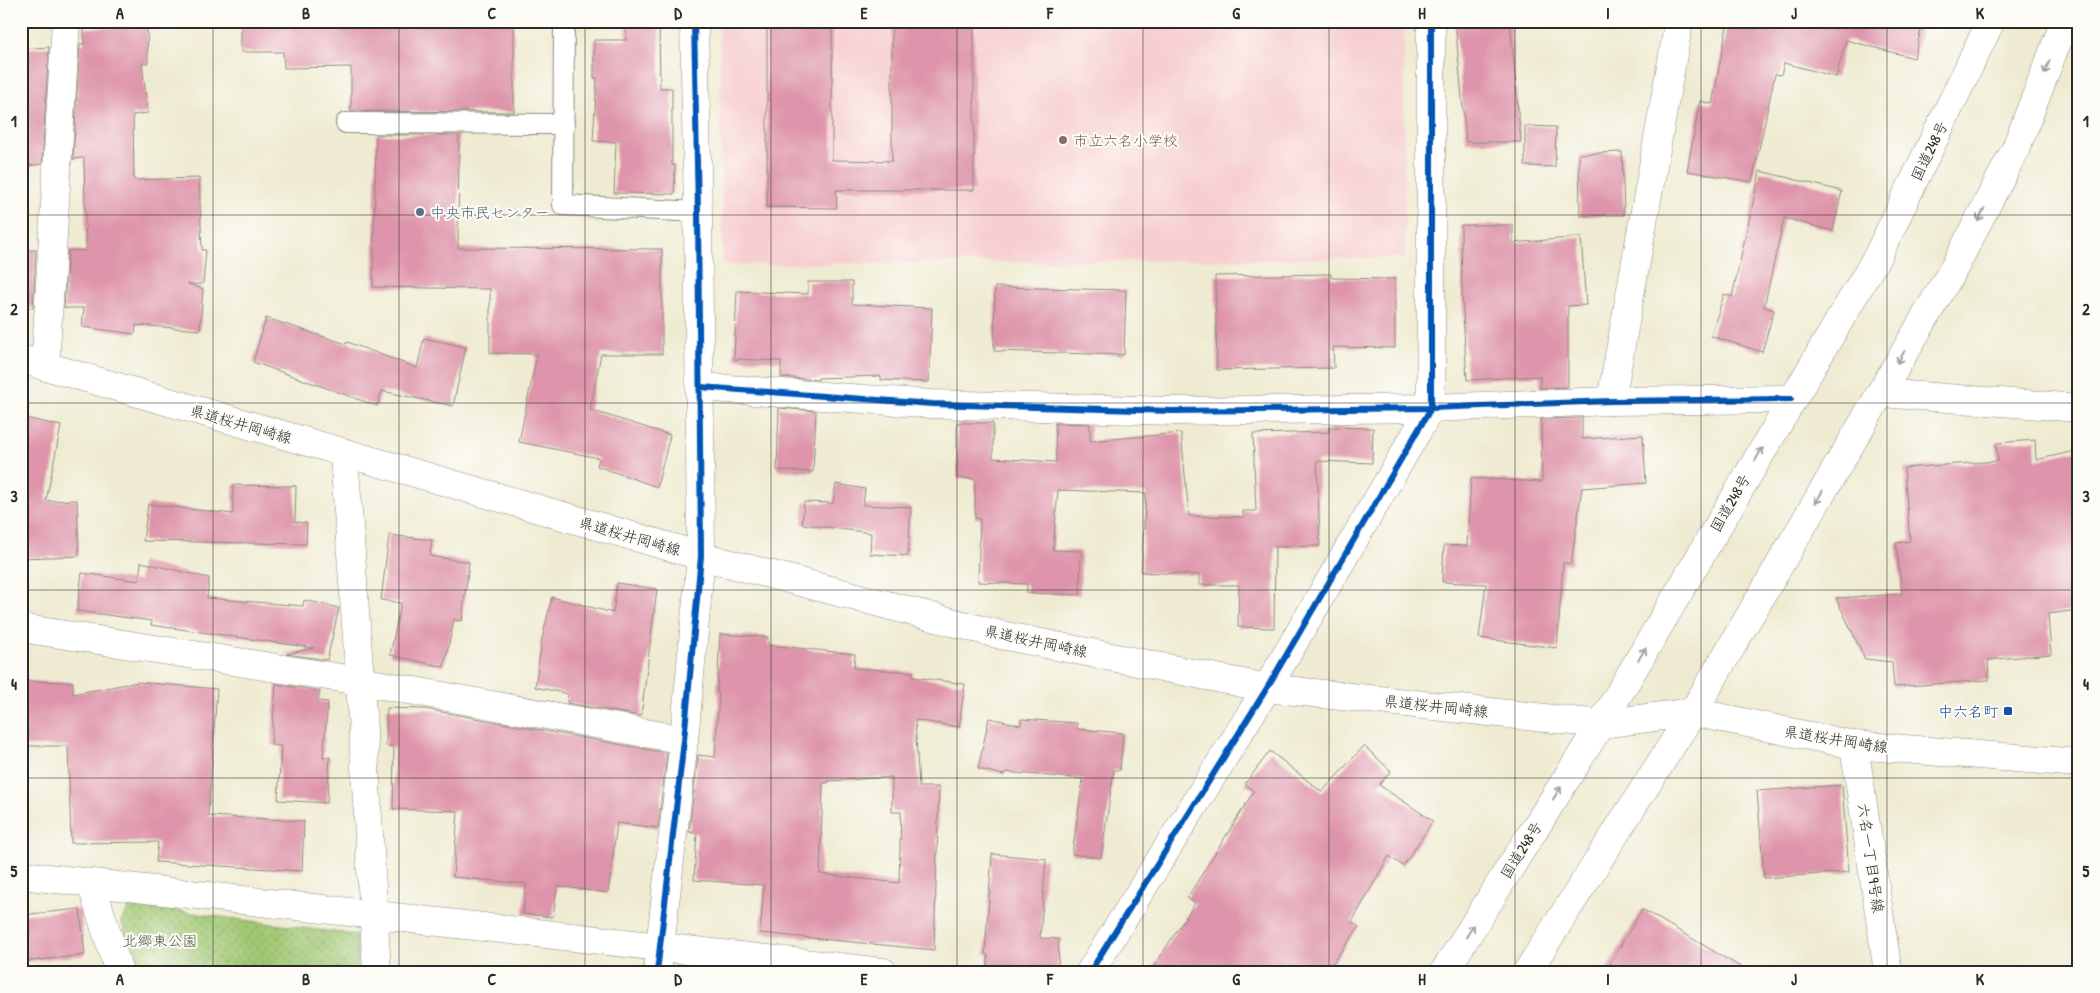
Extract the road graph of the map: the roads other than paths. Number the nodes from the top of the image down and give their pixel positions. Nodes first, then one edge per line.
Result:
1 (66, 21) edge
2 (564, 21) edge
3 (694, 21) edge
4 (1431, 21) edge
5 (1679, 21) edge
6 (1991, 21) edge
7 (2065, 21) edge
8 (346, 123) dead end
9 (564, 124) junction
10 (698, 212) junction
11 (33, 363) edge
12 (700, 387) junction
13 (1880, 394) junction
14 (1791, 399) junction
15 (1611, 401) junction
16 (1431, 408) junction
17 (2079, 408) edge
18 (344, 454) junction
19 (701, 556) junction
20 (21, 628) edge
21 (360, 681) junction
22 (1267, 688) junction
23 (1693, 712) junction
24 (1601, 724) junction
25 (684, 740) junction
26 (1854, 745) junction
27 (2079, 763) edge
28 (21, 875) edge
29 (91, 883) junction
30 (373, 915) junction
31 (658, 960) edge
32 (120, 972) edge
33 (376, 972) edge
34 (883, 972) edge
35 (1090, 972) edge
36 (1444, 972) edge
37 (1528, 972) edge
38 (1888, 972) edge

1 - 11 main road
2 - 9 lane
3 - 10 main road
4 - 16 main road
5 - 15 main road
6 - 14 main road, 国道248号
7 -> 13 main road
8 - 9 lane
9 - 10 lane
10 - 12 main road
11 - 18 main road, 県道桜井岡崎線
12 - 16 main road
12 - 19 main road
13 - 17 main road
13 -> 23 main road
14 - 15 main road
24 -> 14 main road, 国道248号
15 - 16 main road
16 - 22 main road
18 - 19 main road, 県道桜井岡崎線
18 - 21 main road
19 - 22 main road, 県道桜井岡崎線
19 - 25 main road
20 - 21 main road
21 - 25 main road
21 - 30 main road
22 - 24 main road, 県道桜井岡崎線
22 - 35 main road
23 - 24 main road, 県道桜井岡崎線
23 - 26 main road, 県道桜井岡崎線
23 - 37 main road
36 -> 24 main road, 国道248号
25 - 31 main road
26 - 27 main road, 県道桜井岡崎線
26 - 38 main road, 六名一丁目9号線
28 - 29 main road
29 - 30 main road
29 - 32 main road
30 - 31 main road
30 - 33 main road
31 - 34 main road

